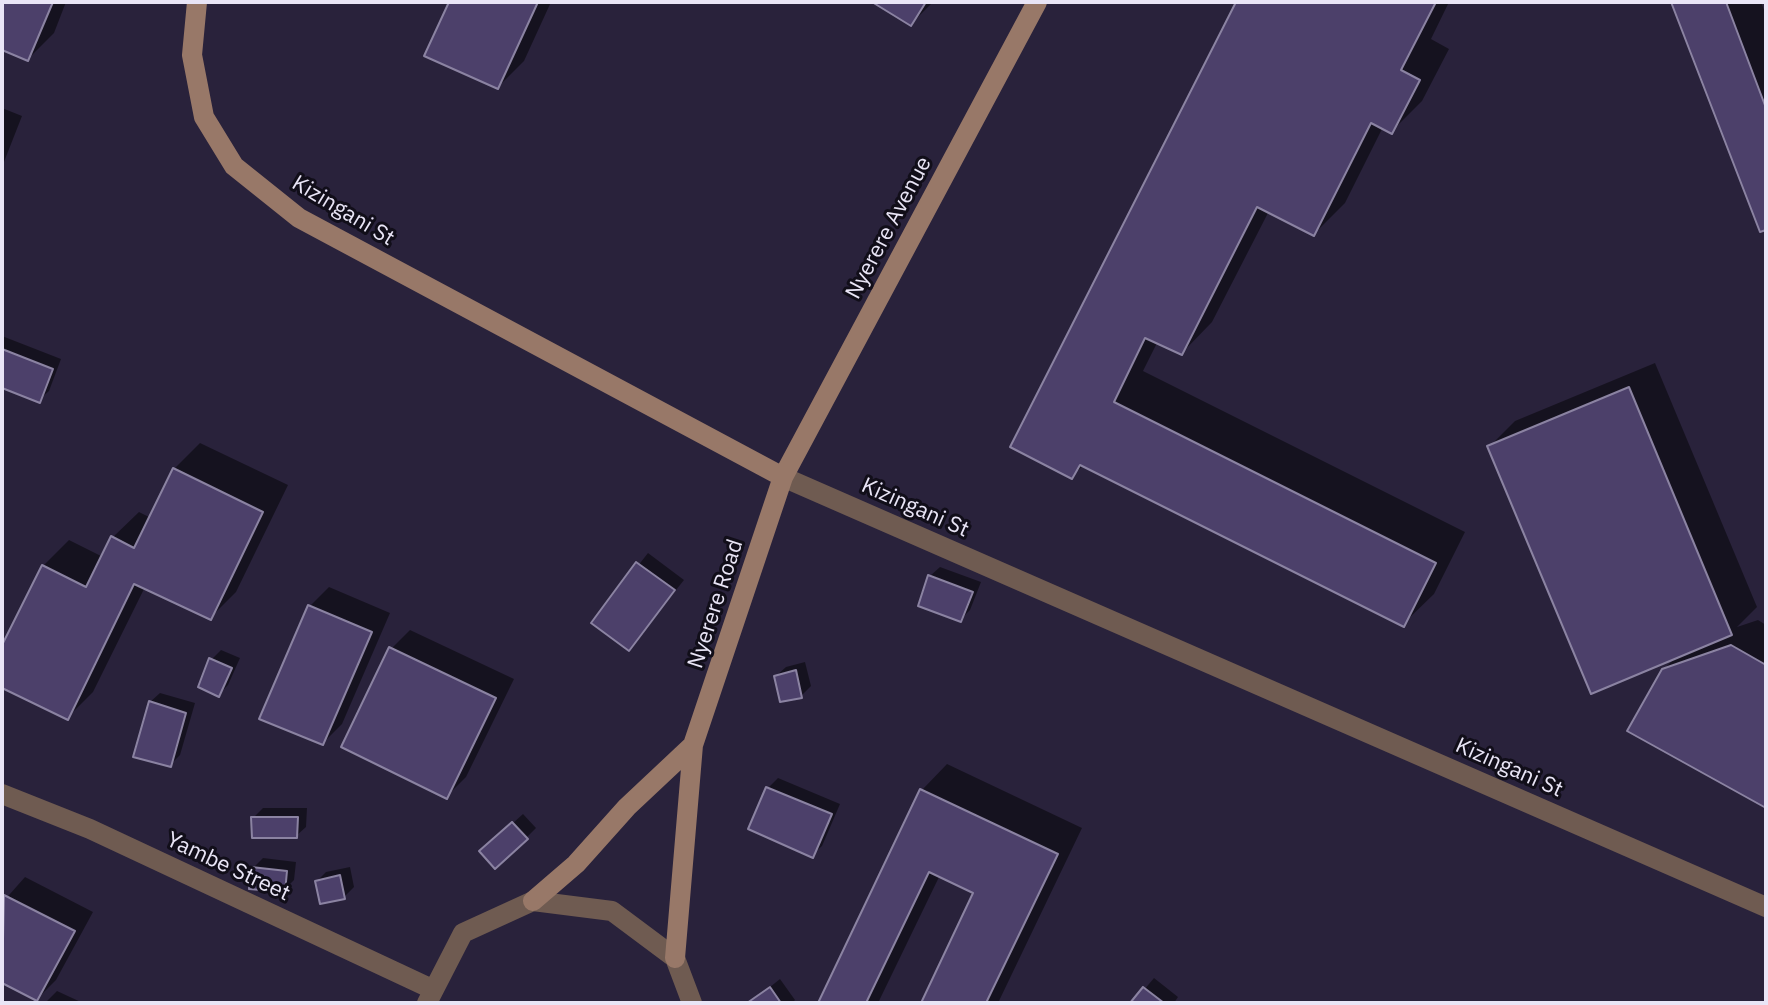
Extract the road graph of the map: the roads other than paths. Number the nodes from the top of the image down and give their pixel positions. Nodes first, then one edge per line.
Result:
1 (197, 2) edge
2 (1037, 2) edge
3 (783, 477) junction
4 (693, 745) junction
5 (2, 794) edge
6 (533, 901) junction
7 (1766, 907) edge
8 (675, 958) junction
9 (430, 996) edge
10 (692, 1003) edge

1 - 3 street, Kizingani St
2 - 3 street, Nyerere Avenue
3 - 4 street, Nyerere Road
3 - 7 street, Kizingani St
4 - 6 street, Nyerere Road
4 - 8 street, Nyerere Road
5 - 9 street, Yambe Street
6 - 8 street
6 - 9 street
8 - 10 street

